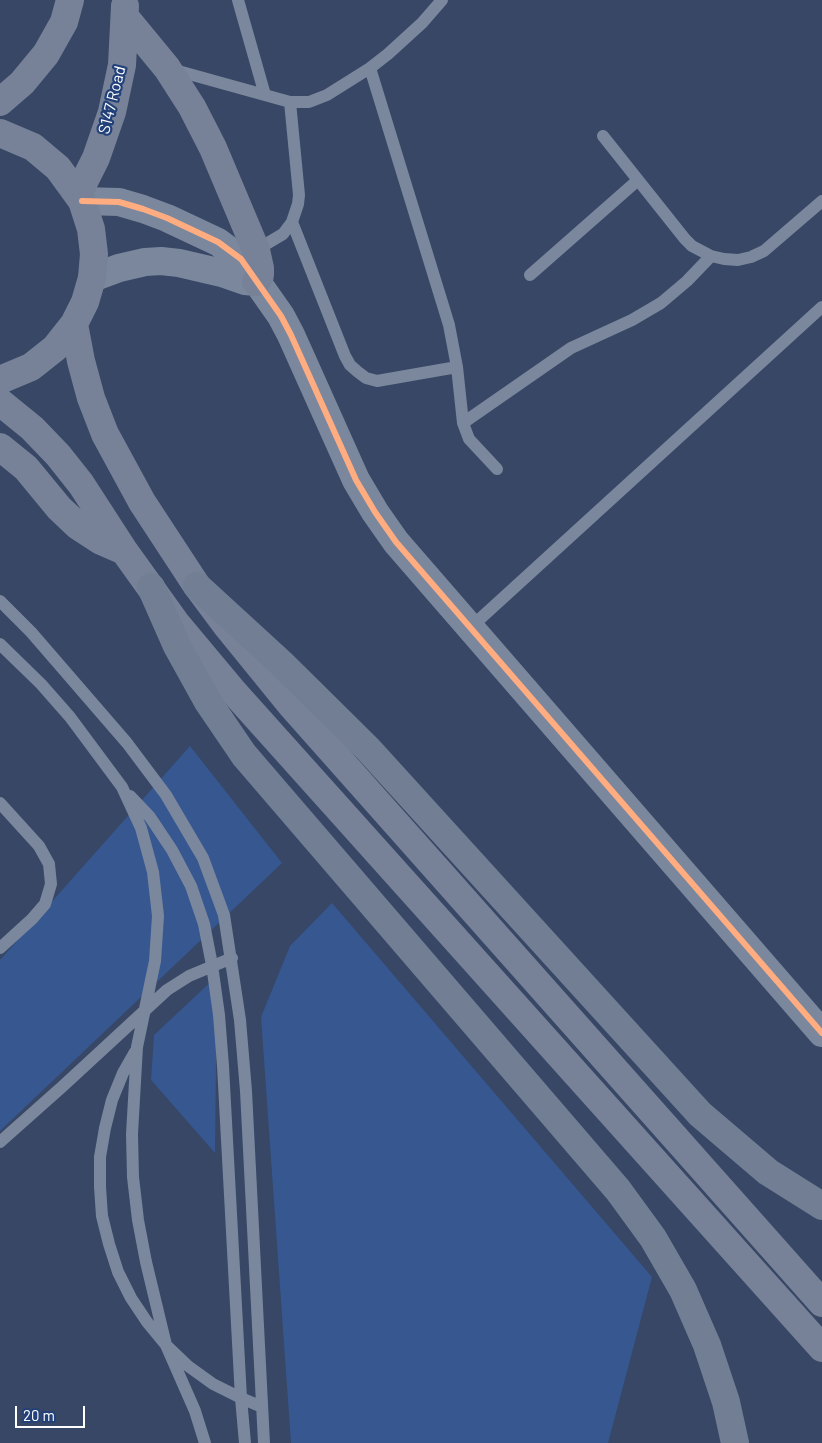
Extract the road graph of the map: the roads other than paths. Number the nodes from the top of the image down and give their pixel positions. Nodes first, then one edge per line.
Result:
1 (70, 0) edge
2 (238, 0) edge
3 (442, 0) edge
4 (125, 8) edge
5 (167, 68) junction
6 (370, 68) junction
7 (265, 95) junction
8 (0, 102) edge
9 (290, 102) junction
10 (0, 133) edge
11 (602, 136) dead end
12 (638, 180) junction
13 (80, 198) junction
14 (822, 201) edge
15 (292, 222) junction
16 (256, 250) junction
17 (711, 256) junction
18 (530, 274) dead end
19 (92, 278) junction
20 (256, 282) junction
21 (822, 306) edge
22 (74, 324) junction
23 (456, 367) junction
24 (0, 380) edge
25 (0, 402) edge
26 (463, 424) junction
27 (0, 447) edge
28 (497, 469) dead end
29 (125, 552) junction
30 (197, 586) junction
31 (151, 587) junction
32 (0, 601) edge
33 (470, 628) junction
34 (0, 644) edge
35 (122, 787) junction
36 (0, 803) edge
37 (0, 948) edge
38 (232, 958) junction
39 (212, 965) junction
40 (146, 1007) junction
41 (822, 1033) edge
42 (137, 1047) junction
43 (0, 1142) edge
44 (822, 1206) edge
45 (822, 1302) edge
46 (166, 1345) junction
47 (822, 1348) edge
48 (240, 1398) junction
49 (262, 1407) junction
50 (204, 1443) edge
51 (245, 1443) edge
52 (264, 1443) edge
53 (736, 1443) edge

1 - 8 main road
2 - 7 lane
3 - 6 lane
4 - 5 main road
4 - 13 main road, S147 Road
5 - 7 lane
5 - 16 main road
6 - 9 lane
6 - 23 lane
7 - 9 lane
9 - 15 lane
10 - 13 main road
11 - 12 lane
12 - 17 lane
12 - 18 lane
13 - 19 main road
13 - 20 street
14 - 17 lane
15 - 16 lane
15 - 23 lane
16 - 20 main road
17 - 26 lane
19 - 20 street
19 - 22 main road
20 - 33 street
21 - 33 lane
22 - 24 main road
22 - 30 main road
23 - 26 lane
25 - 29 main road
26 - 28 lane
27 - 29 main road
29 - 31 main road
30 - 44 highway
30 - 45 main road
31 - 47 main road
31 - 53 highway
32 - 38 lane
33 - 41 street
34 - 35 lane
35 - 39 lane
35 - 40 lane
36 - 37 lane
38 - 39 lane
38 - 49 lane
39 - 40 lane
39 - 48 lane
40 - 42 lane
40 - 43 lane
42 - 46 lane
42 - 46 lane
46 - 48 lane
46 - 50 lane
48 - 49 lane
48 - 51 lane
49 - 52 lane

